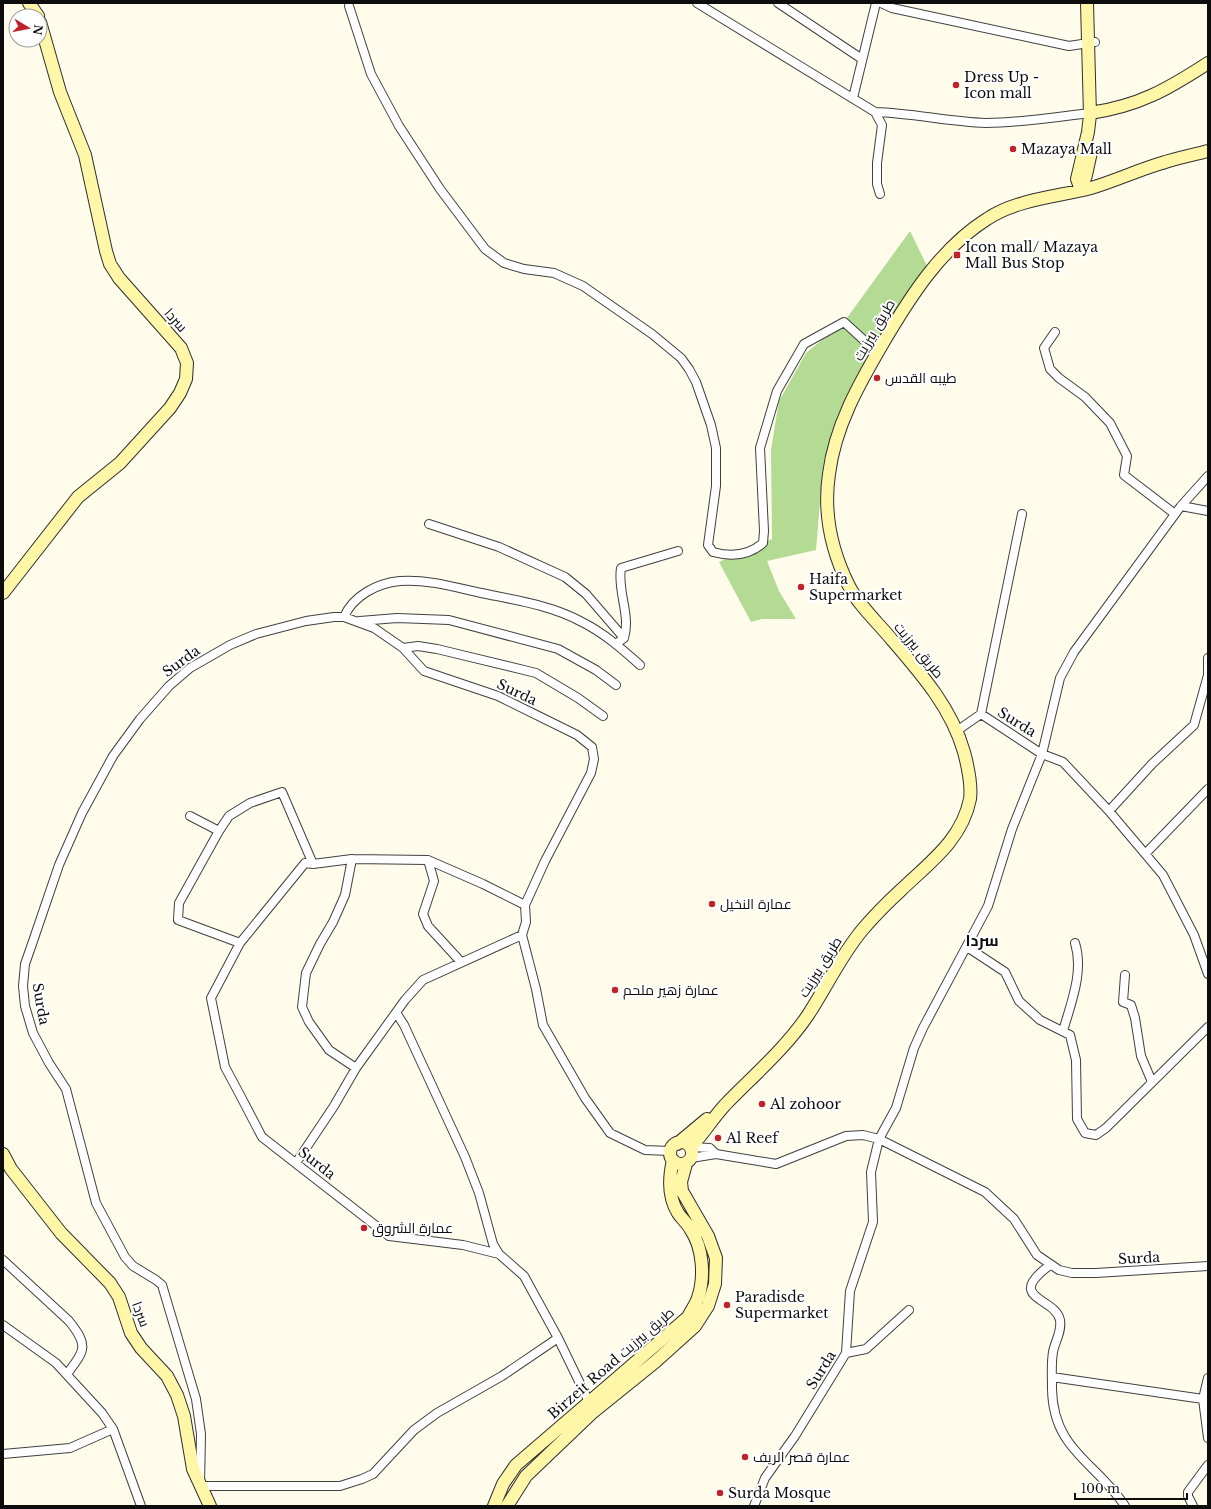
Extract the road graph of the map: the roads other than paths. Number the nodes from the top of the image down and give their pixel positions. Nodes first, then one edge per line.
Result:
1 (697, 3) edge
2 (778, 3) edge
3 (876, 3) edge
4 (881, 3) edge
5 (1087, 3) edge
6 (1094, 3) edge
7 (349, 6) dead end
8 (1092, 42) junction
9 (47, 48) edge
10 (862, 59) junction
11 (1208, 63) edge
12 (853, 98) junction
13 (876, 112) junction
14 (1094, 113) junction
15 (1207, 151) edge
16 (1081, 190) junction
17 (880, 194) dead end
18 (1055, 332) dead end
19 (878, 353) junction
20 (1208, 476) edge
21 (1181, 506) junction
22 (1208, 511) edge
23 (1022, 514) dead end
24 (1175, 514) junction
25 (429, 524) dead end
26 (678, 551) dead end
27 (3, 593) edge
28 (344, 617) junction
29 (357, 621) junction
30 (624, 638) junction
31 (616, 644) junction
32 (402, 648) junction
33 (1208, 658) edge
34 (640, 666) dead end
35 (616, 685) dead end
36 (981, 714) junction
37 (603, 716) dead end
38 (958, 730) junction
39 (1042, 754) junction
40 (1208, 789) edge
41 (1110, 811) junction
42 (190, 816) dead end
43 (219, 831) junction
44 (1146, 853) junction
45 (352, 859) junction
46 (428, 860) junction
47 (313, 864) junction
48 (525, 905) junction
49 (522, 935) junction
50 (240, 943) junction
51 (1075, 943) dead end
52 (967, 947) junction
53 (461, 962) junction
54 (1208, 974) edge
55 (1125, 975) dead end
56 (397, 1014) junction
57 (1208, 1027) edge
58 (1063, 1031) junction
59 (356, 1068) junction
60 (1152, 1082) junction
61 (723, 1107) junction
62 (707, 1128) junction
63 (879, 1138) junction
64 (673, 1151) junction
65 (713, 1151) junction
66 (3, 1154) edge
67 (689, 1156) junction
68 (296, 1163) junction
69 (500, 1254) junction
70 (3, 1260) edge
71 (1050, 1265) junction
72 (1208, 1266) edge
73 (909, 1310) dead end
74 (3, 1325) edge
75 (558, 1338) junction
76 (846, 1353) junction
77 (67, 1374) junction
78 (1052, 1377) junction
79 (1208, 1378) edge
80 (1203, 1399) junction
81 (591, 1407) junction
82 (113, 1428) junction
83 (1208, 1438) edge
84 (3, 1454) edge
85 (1208, 1465) edge
86 (200, 1486) junction
87 (140, 1506) edge
88 (210, 1506) edge
89 (494, 1506) edge
90 (507, 1506) edge
91 (754, 1506) edge
92 (1125, 1506) edge
93 (1193, 1506) edge

1 - 12 street
2 - 10 street
3 - 10 street
4 - 8 street
5 - 8 main road
6 - 8 main road
7 - 19 street
8 - 14 main road
9 - 27 main road, سردا
10 - 12 street
11 - 14 main road
12 - 13 street
13 - 14 street
13 - 17 street
14 - 16 main road
15 - 16 main road, طريق بيرزيت
16 - 19 main road, طريق بيرزيت
18 - 24 street
19 - 38 main road, طريق بيرزيت
20 - 21 street
21 - 22 street
21 - 24 street
23 - 36 street
24 - 39 street
25 - 30 street
26 - 30 street
28 - 29 street, Surda
28 - 31 street
28 - 86 street, Surda
29 - 32 street, Surda
29 - 35 street
30 - 31 street
31 - 34 street
32 - 37 street
32 - 48 street, Surda
33 - 41 street
36 - 38 street, Surda
36 - 39 street, Surda
38 - 61 main road, طريق بيرزيت
39 - 41 street, Surda
39 - 52 street
40 - 44 street
41 - 44 street, Surda
42 - 43 street
43 - 47 street
43 - 50 street
44 - 54 street, Surda
45 - 46 street, Surda
45 - 47 street, Surda
45 - 59 street
46 - 48 street, Surda
46 - 53 street
47 - 50 street, Surda
48 - 49 street, Surda
49 - 53 street
49 - 64 street, Surda
50 - 68 street, Surda
51 - 58 street
52 - 58 street
52 - 63 street
53 - 56 street
55 - 60 street
56 - 59 street
56 - 69 street
57 - 60 street
58 - 60 street
59 - 68 street
61 - 62 main road, Birzeit Road طريق بيرزيت
61 - 64 main road
62 - 65 street
62 - 67 main road, Birzeit Road طريق بيرزيت
63 - 65 street, Surda
63 - 71 street, Surda
63 - 76 street, Surda
64 - 67 main road
64 - 67 main road
64 - 81 main road, Birzeit Road طريق بيرزيت
65 - 67 street, Surda
66 - 86 main road, سردا
67 - 81 main road, Birzeit Road طريق بيرزيت
68 - 69 street, Surda
69 - 75 street, Surda
70 - 77 street
71 - 72 street, Surda
71 - 78 street
73 - 76 street
74 - 77 street
75 - 81 street, Surda
75 - 86 street
76 - 91 street, Surda
77 - 82 street
78 - 80 street
78 - 92 street
79 - 80 street
80 - 83 street
81 - 89 main road, Birzeit Road طريق بيرزيت
81 - 90 main road, Birzeit Road طريق بيرزيت
82 - 84 street
82 - 87 street
85 - 93 street
86 - 88 main road, سردا

